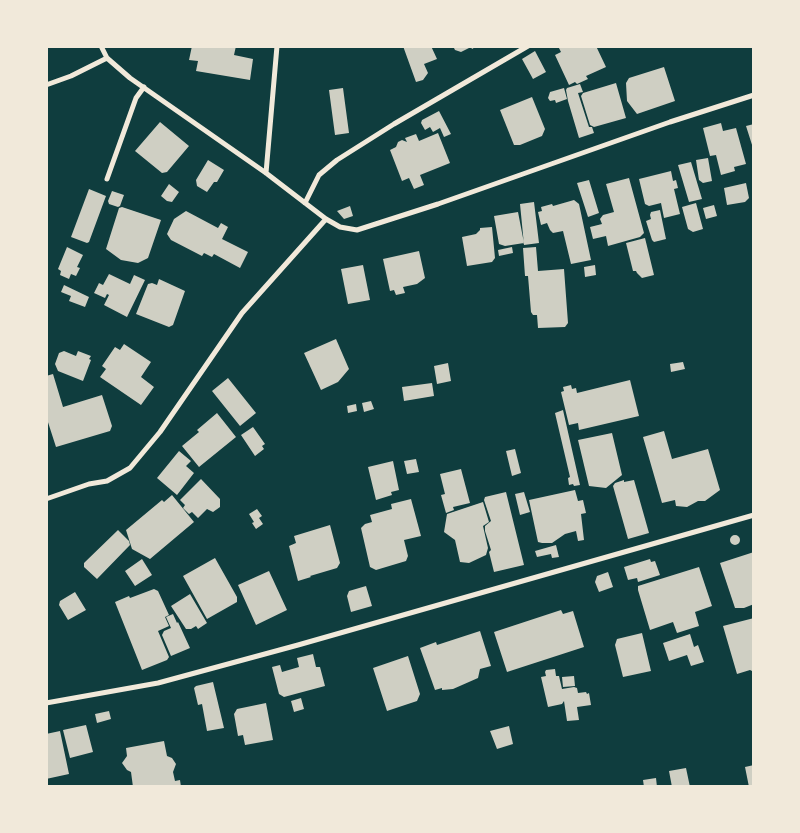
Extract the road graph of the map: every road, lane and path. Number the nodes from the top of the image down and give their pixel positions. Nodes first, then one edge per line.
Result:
1 (101, 46) edge
2 (277, 46) edge
3 (528, 46) edge
4 (107, 58) junction
5 (46, 86) edge
6 (144, 87) junction
7 (754, 95) edge
8 (266, 173) junction
9 (107, 179) dead end
10 (306, 203) junction
11 (326, 218) junction
12 (46, 498) edge
13 (754, 515) edge
14 (46, 704) edge

1 - 4 street
2 - 8 street
3 - 10 street
4 - 5 street
4 - 6 street
6 - 8 street
6 - 9 street
7 - 11 street
8 - 10 street
10 - 11 street
11 - 12 street
13 - 14 street

